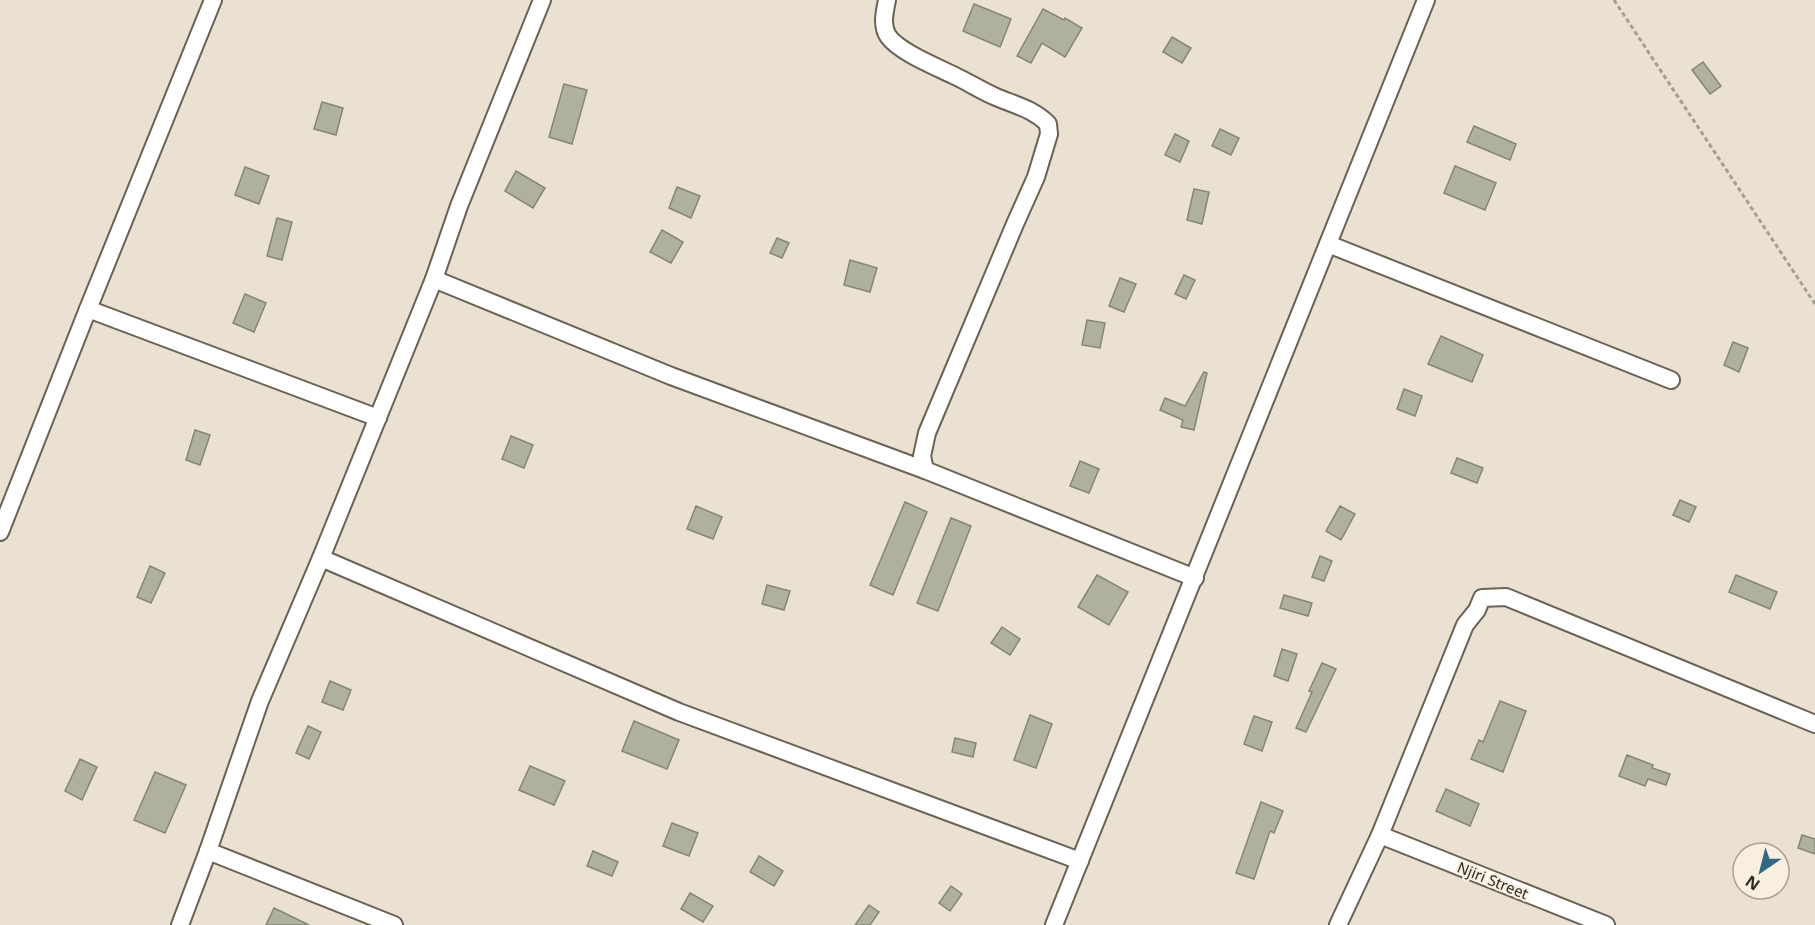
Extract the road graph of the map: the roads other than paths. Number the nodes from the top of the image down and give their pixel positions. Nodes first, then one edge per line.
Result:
1 (213, 0) edge
2 (542, 0) edge
3 (887, 0) edge
4 (1426, 0) edge
5 (1328, 244) junction
6 (434, 279) junction
7 (87, 309) junction
8 (1671, 380) dead end
9 (378, 418) junction
10 (925, 470) junction
11 (2, 522) edge
12 (321, 558) junction
13 (1195, 578) junction
14 (1815, 724) edge
15 (1380, 835) junction
16 (208, 851) junction
17 (1080, 861) junction
18 (180, 925) edge
19 (394, 925) edge
20 (1054, 925) edge
21 (1338, 925) edge
22 (1606, 925) edge

1 - 7 street
2 - 6 street
3 - 10 street
4 - 5 street
5 - 8 street
5 - 13 street
6 - 9 street
6 - 10 street
7 - 9 street
7 - 11 street
9 - 12 street
10 - 13 street
12 - 16 street
12 - 17 street
13 - 17 street
14 - 15 street
15 - 21 street
15 - 22 street, Njiri Street
16 - 18 street
16 - 19 street
17 - 20 street

